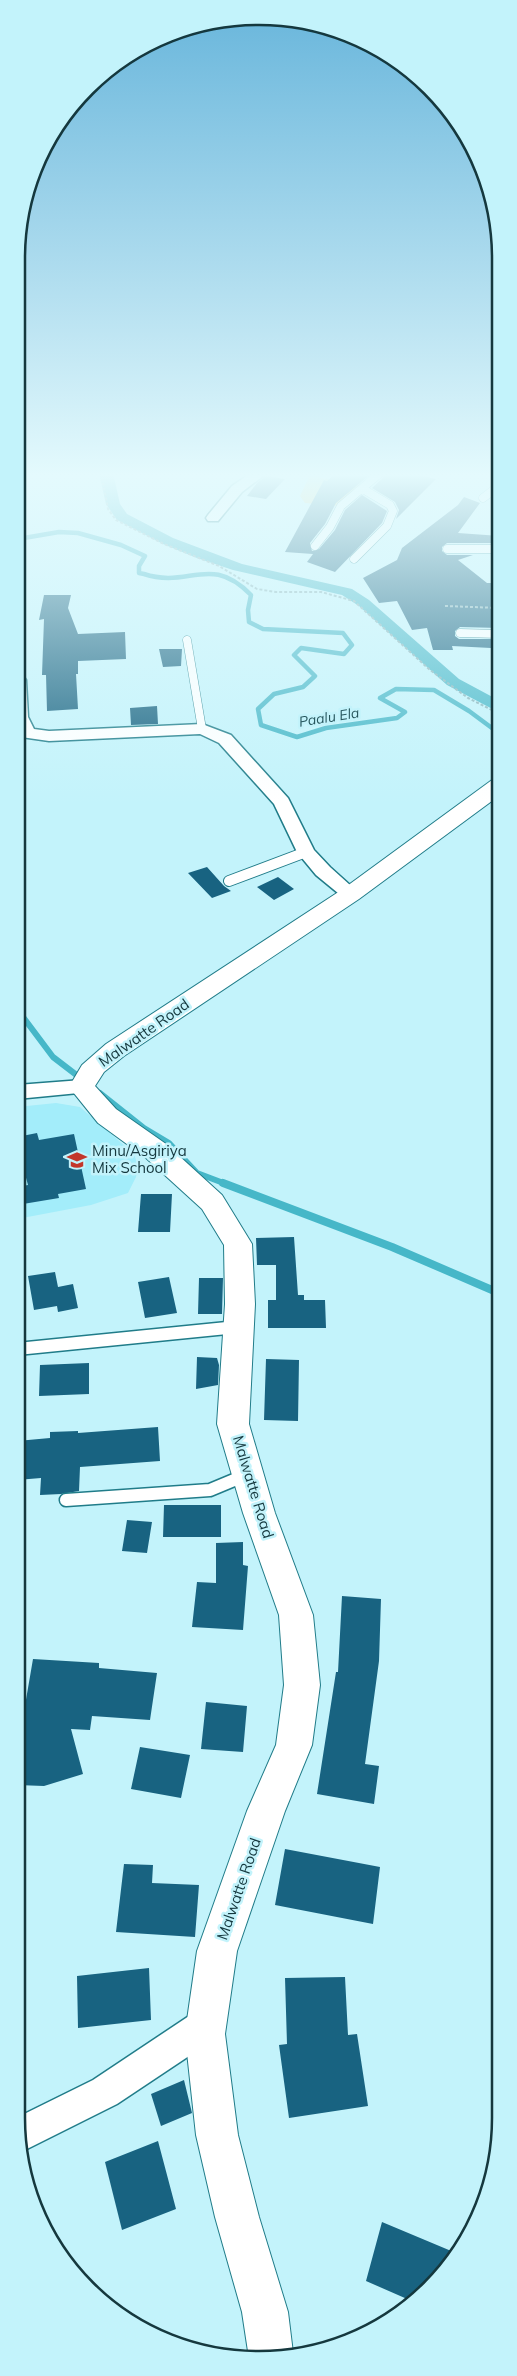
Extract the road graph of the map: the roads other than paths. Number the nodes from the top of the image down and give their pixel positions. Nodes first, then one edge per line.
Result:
1 (460, 633) dead end
2 (492, 634) edge
3 (187, 640) dead end
4 (25, 728) edge
5 (202, 729) junction
6 (492, 791) edge
7 (306, 852) junction
8 (229, 881) dead end
9 (351, 894) junction
10 (82, 1087) junction
11 (25, 1091) edge
12 (239, 1327) junction
13 (25, 1348) edge
14 (248, 1474) junction
15 (66, 1500) dead end
16 (207, 2024) junction
17 (25, 2132) edge
18 (269, 2351) edge

1 - 2 lane
3 - 5 lane
4 - 5 street
5 - 7 street
6 - 9 street, Malwatte Road
7 - 8 lane
7 - 9 street
9 - 10 street, Malwatte Road
10 - 11 street
10 - 12 street, Malwatte Road
12 - 13 lane
12 - 14 street, Malwatte Road
14 - 15 lane
14 - 16 street, Malwatte Road
16 - 17 street
16 - 18 street, Malwatte Road

